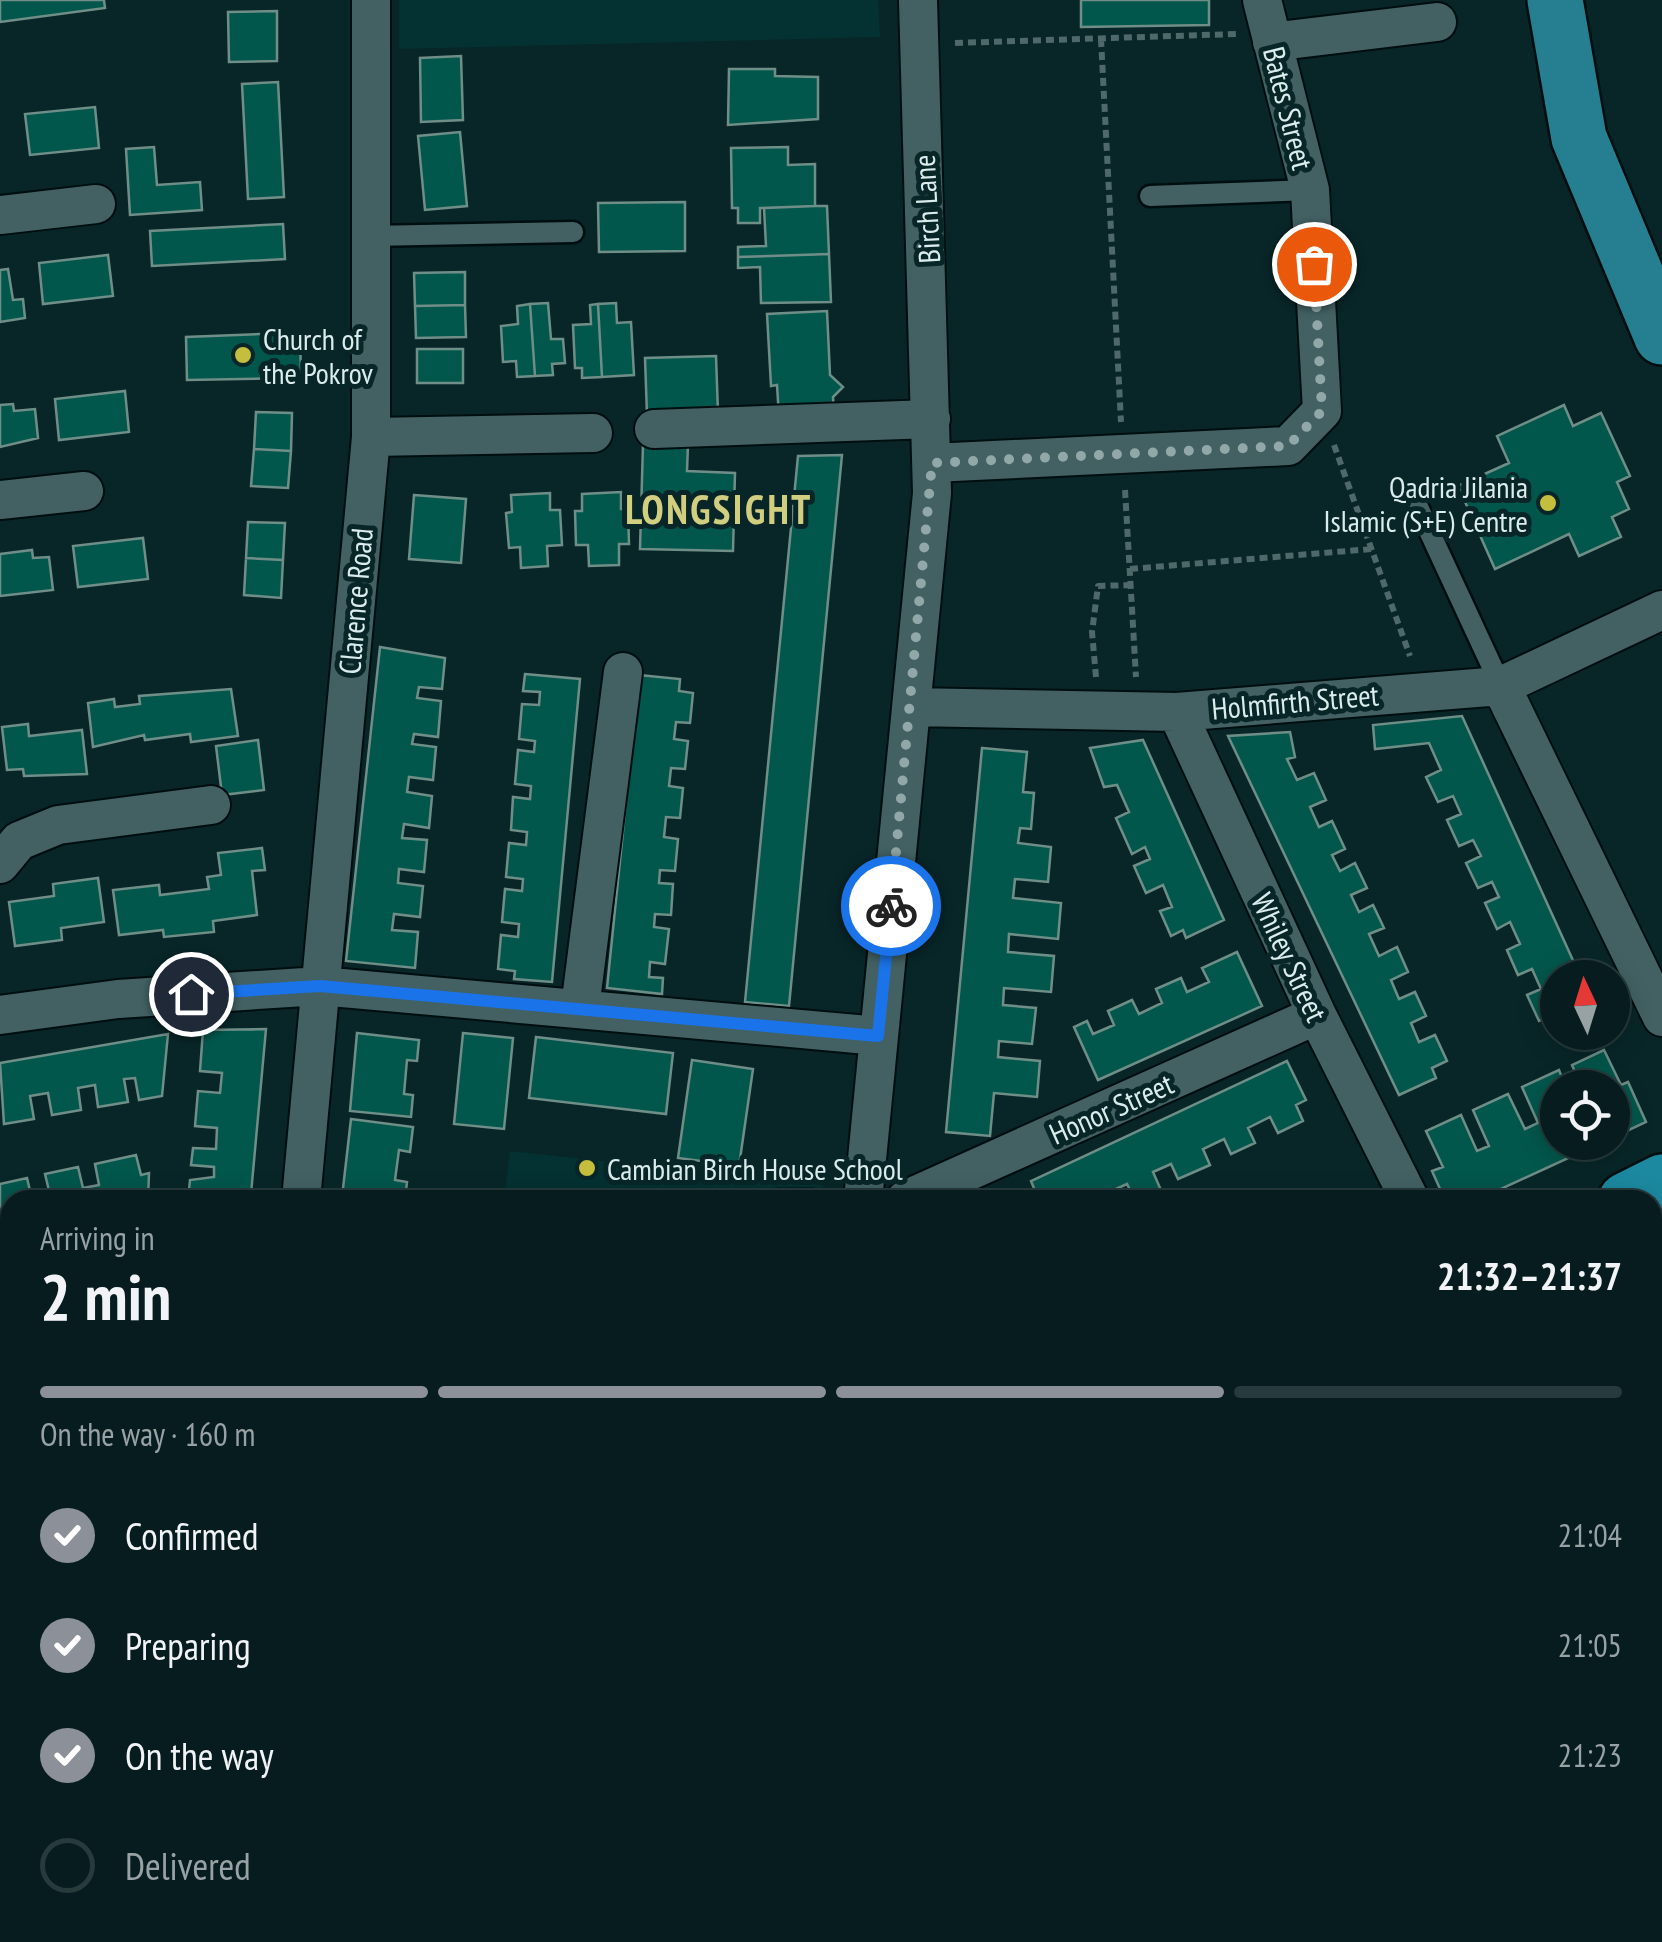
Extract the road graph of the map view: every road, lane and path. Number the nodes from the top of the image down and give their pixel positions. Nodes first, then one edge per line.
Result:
1 (370, 0) edge
2 (918, 0) edge
3 (1555, 0) edge
4 (1438, 22) dead end
5 (1263, 25) edge
6 (1101, 39) junction
7 (941, 44) dead end
8 (1310, 190) junction
9 (1150, 196) dead end
10 (96, 204) dead end
11 (0, 215) edge
12 (573, 232) dead end
13 (370, 236) junction
14 (1662, 337) edge
15 (1322, 411) junction
16 (931, 419) junction
17 (1122, 428) dead end
18 (654, 430) dead end
19 (593, 433) dead end
20 (370, 437) junction
21 (932, 463) junction
22 (1124, 474) dead end
23 (84, 491) dead end
24 (1410, 492) dead end
25 (0, 500) edge
26 (1372, 549) junction
27 (1130, 569) junction
28 (1131, 585) junction
29 (1662, 610) edge
30 (1410, 656) dead end
31 (623, 672) dead end
32 (1501, 686) junction
33 (911, 706) junction
34 (1098, 710) junction
35 (1138, 711) junction
36 (1176, 712) junction
37 (211, 805) dead end
38 (0, 864) edge
39 (320, 986) junction
40 (580, 1008) junction
41 (0, 1015) edge
42 (1316, 1015) junction
43 (1662, 1016) edge
44 (878, 1036) junction
45 (302, 1190) edge
46 (864, 1190) edge
47 (927, 1190) edge
48 (1405, 1190) edge

1 - 13 street, Clarence Road
2 - 16 street, Birch Lane
3 - 14 main road
4 - 5 street
5 - 6 path
5 - 8 street, Bates Street
6 - 7 path
6 - 17 path
8 - 9 lane
8 - 15 street, Bates Street
10 - 11 street
12 - 13 lane
13 - 20 street, Clarence Road
15 - 21 street
15 - 26 path
16 - 18 street
16 - 21 street, Birch Lane
19 - 20 street
20 - 39 street, Clarence Road
21 - 33 street, Birch Lane
22 - 27 path
23 - 25 street
24 - 32 lane
26 - 27 path
26 - 30 path
27 - 28 path
28 - 34 path
28 - 35 path
29 - 32 street, Holmfirth Street
31 - 40 street
32 - 36 street, Holmfirth Street
32 - 43 street
33 - 34 street, Holmfirth Street
33 - 44 street, Birch Lane
34 - 35 street, Holmfirth Street
35 - 36 street, Holmfirth Street
36 - 42 street, Whiley Street
37 - 38 street
39 - 40 street
39 - 41 street
39 - 45 street, Clarence Road
40 - 44 street
42 - 47 street, Honor Street
42 - 48 street, Whiley Street
44 - 46 street, Birch Lane

